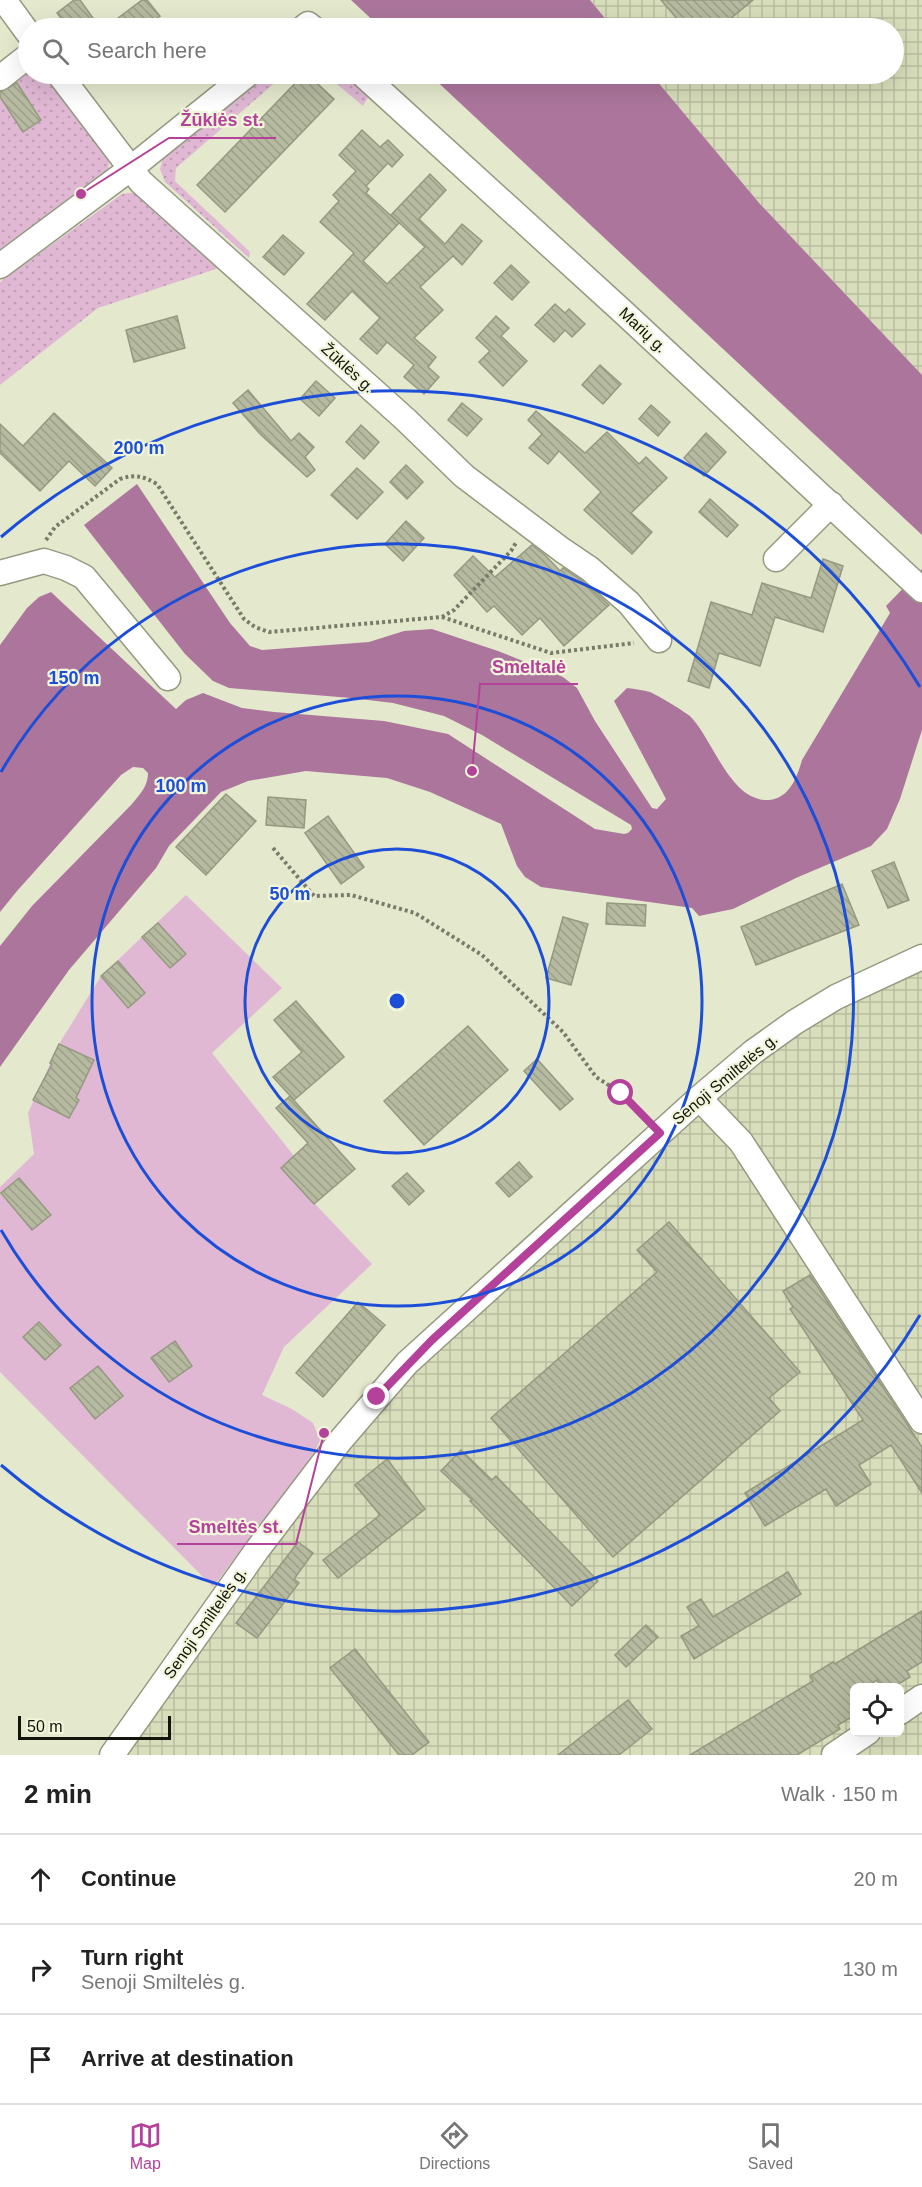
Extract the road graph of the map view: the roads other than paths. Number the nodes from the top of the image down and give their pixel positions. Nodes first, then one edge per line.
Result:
1 (4, 0) edge
2 (18, 19) edge
3 (18, 64) edge
4 (0, 78) edge
5 (66, 84) edge
6 (236, 84) edge
7 (373, 84) edge
8 (130, 169) junction
9 (0, 266) edge
10 (831, 504) junction
11 (776, 560) dead end
12 (0, 573) edge
13 (922, 590) edge
14 (659, 640) road end
15 (168, 678) dead end
16 (922, 957) edge
17 (699, 1098) junction
18 (922, 1422) edge
19 (922, 1697) edge
20 (904, 1709) edge
21 (861, 1737) edge
22 (112, 1755) edge
23 (834, 1755) edge

1 - 2 street
3 - 4 street
5 - 8 street, Žūklės g.
6 - 8 street
7 - 10 street, Marių g.
8 - 9 street
8 - 14 street, Žūklės g.
10 - 11 street
10 - 13 street, Marių g.
12 - 15 street
16 - 17 street, Senoji Smiltelės g.
17 - 18 street
17 - 22 street, Senoji Smiltelės g.
19 - 20 street
21 - 23 street

